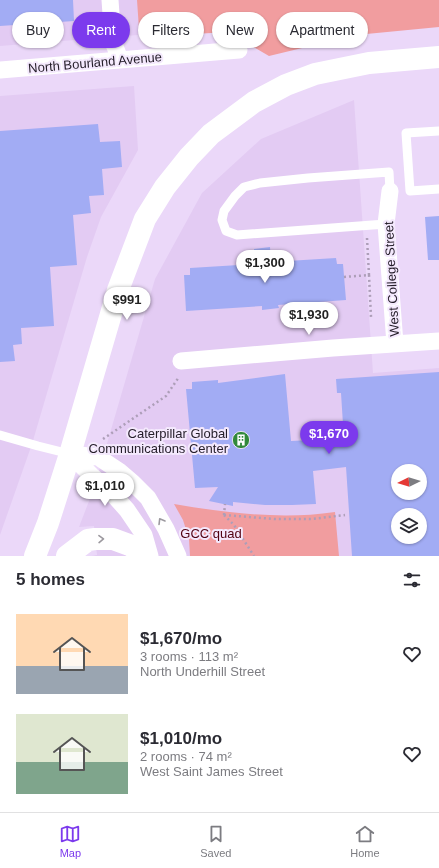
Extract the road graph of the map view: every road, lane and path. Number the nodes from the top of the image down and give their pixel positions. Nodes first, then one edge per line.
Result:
1 (110, 0) edge
2 (238, 50) dead end
3 (439, 57) edge
4 (120, 59) junction
5 (0, 70) edge
6 (439, 131) edge
7 (439, 190) edge
8 (390, 191) joint
9 (386, 224) junction
10 (366, 225) junction
11 (369, 275) junction
12 (344, 277) dead end
13 (371, 317) dead end
14 (439, 341) edge
15 (395, 344) junction
16 (181, 361) joint
17 (0, 435) edge
18 (103, 439) dead end
19 (70, 454) junction
20 (225, 504) dead end
21 (224, 515) junction
22 (344, 515) dead end
23 (35, 556) edge
24 (67, 556) edge
25 (142, 556) edge
26 (150, 556) edge
27 (178, 556) edge
28 (254, 556) edge

1 - 4 street
2 - 4 street, North Bourland Avenue
3 - 19 main road
4 - 5 street, North Bourland Avenue
6 - 7 lane
8 - 9 street, West College Street
8 - 10 lane
9 - 10 lane
9 - 15 street, West College Street
10 - 11 path
11 - 12 path
11 - 13 path
14 - 15 street
15 - 16 street
16 - 18 path
17 - 19 lane
19 - 23 main road
19 - 26 street
27 -> 19 street
20 - 21 path
21 - 22 path
21 - 28 path
24 -> 25 main road

